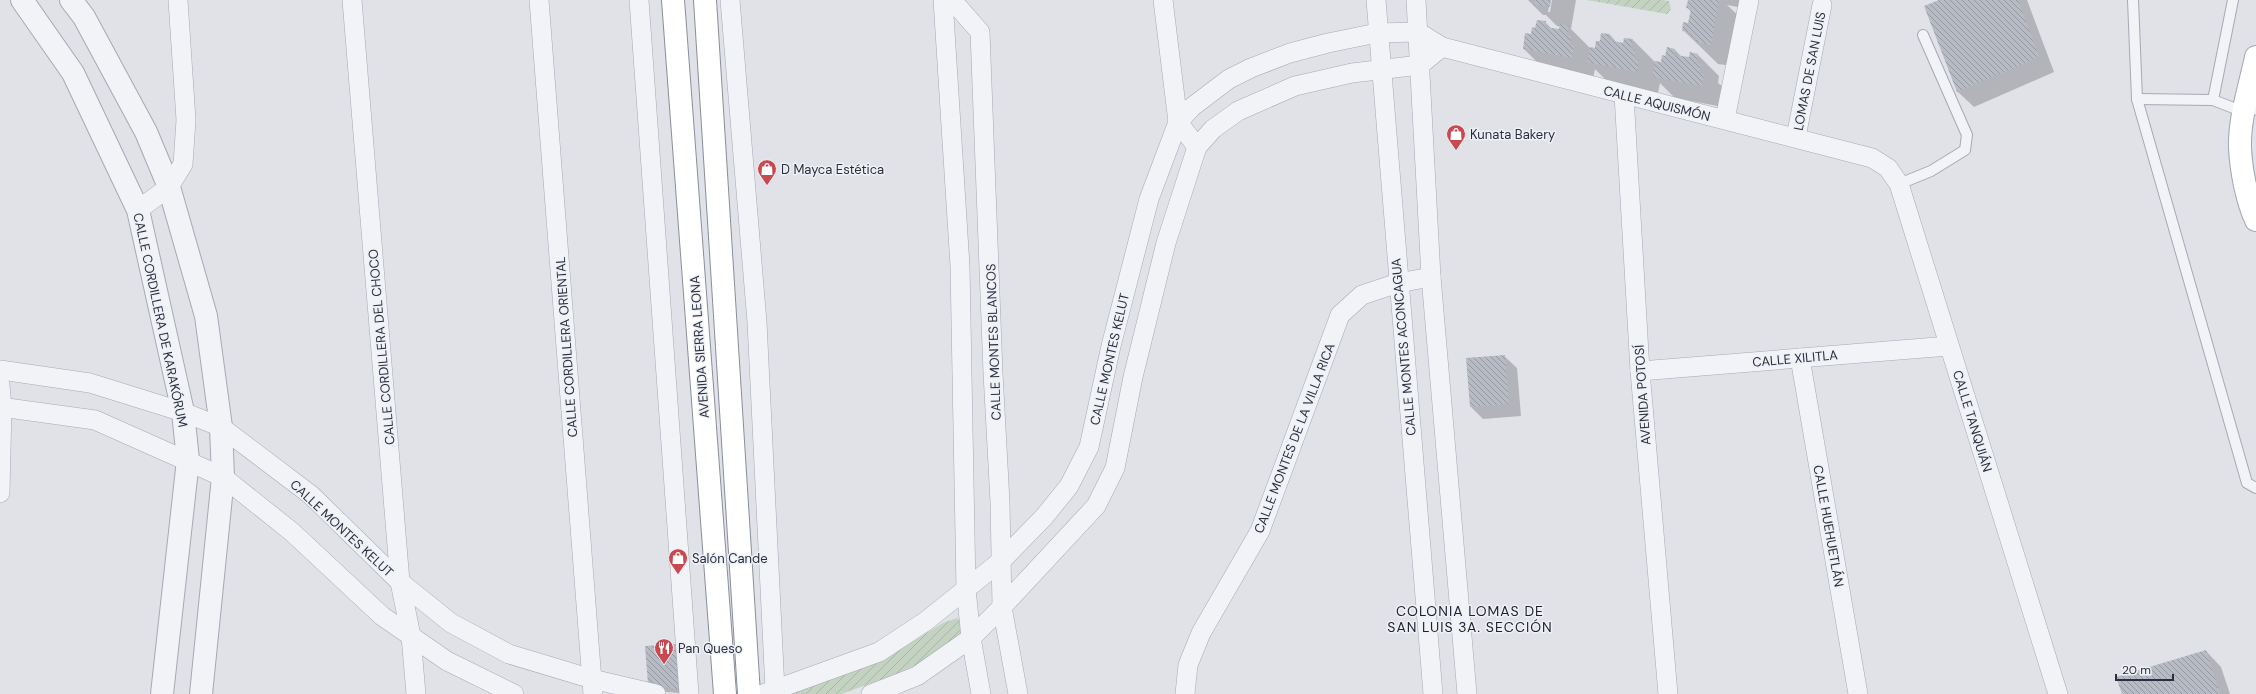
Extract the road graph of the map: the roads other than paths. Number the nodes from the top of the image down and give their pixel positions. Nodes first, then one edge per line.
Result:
1 (22, 0) edge
2 (71, 0) edge
3 (178, 0) edge
4 (352, 0) edge
5 (539, 0) edge
6 (639, 0) edge
7 (673, 0) edge
8 (704, 0) edge
9 (730, 0) edge
10 (943, 0) edge
11 (952, 0) edge
12 (1162, 0) edge
13 (1376, 0) edge
14 (1416, 0) edge
15 (1748, 0) edge
16 (2134, 0) edge
17 (2232, 0) edge
18 (1822, 5) dead end
19 (1418, 32) junction
20 (1377, 33) junction
21 (1924, 35) dead end
22 (1442, 47) junction
23 (2256, 57) edge
24 (1420, 65) junction
25 (1380, 70) junction
26 (1624, 95) junction
27 (2137, 99) junction
28 (2213, 100) junction
29 (2250, 110) edge
30 (1725, 119) junction
31 (1178, 122) junction
32 (1796, 137) junction
33 (1197, 146) junction
34 (1872, 158) joint
35 (1899, 184) junction
36 (169, 186) junction
37 (138, 210) junction
38 (2256, 220) edge
39 (1431, 277) junction
40 (1398, 282) junction
41 (1949, 346) junction
42 (1800, 358) junction
43 (0, 370) edge
44 (1640, 371) junction
45 (0, 385) edge
46 (1, 407) edge
47 (183, 412) junction
48 (221, 427) junction
49 (733, 446) junction
50 (706, 448) junction
51 (188, 460) junction
52 (223, 477) junction
53 (2256, 488) edge
54 (0, 493) edge
55 (1001, 561) junction
56 (400, 582) junction
57 (966, 589) junction
58 (1002, 607) junction
59 (411, 636) junction
60 (970, 638) junction
61 (592, 687) edge
62 (769, 692) edge
63 (162, 694) edge
64 (201, 694) edge
65 (416, 694) edge
66 (514, 694) edge
67 (656, 694) edge
68 (689, 694) edge
69 (725, 694) edge
70 (749, 694) edge
71 (871, 694) edge
72 (981, 694) edge
73 (1018, 694) edge
74 (1185, 694) edge
75 (1433, 694) edge
76 (1467, 694) edge
77 (1668, 694) edge
78 (1858, 694) edge
79 (2058, 694) edge

1 - 37 street, CALLE CORDILLERA DE KARAKÓRUM
2 - 36 street
3 - 36 street
4 - 56 street, CALLE CORDILLERA DEL CHOCO
5 - 61 street, CALLE CORDILLERA ORIENTAL
6 - 68 street
7 - 50 main road, AVENIDA SIERRA LEONA
8 - 49 main road, AVENIDA SIERRA LEONA
9 - 62 street
10 - 57 street
11 - 55 street, CALLE MONTES BLANCOS
12 - 31 street
13 - 20 street, CALLE MONTES ACONCAGUA
14 - 19 street
15 - 30 street
16 - 27 lane
17 - 28 lane
18 - 32 street, LOMAS DE SAN LUIS
19 - 20 street, CALLE MONTES KELUT
19 - 22 street, CALLE AQUISMÓN
19 - 24 street
20 - 25 street, CALLE MONTES ACONCAGUA
20 - 31 street, CALLE MONTES KELUT
21 - 35 lane
22 - 24 street
22 - 26 street, CALLE AQUISMÓN
23 - 29 main road
24 - 25 street
24 - 39 street
25 - 33 street
25 - 40 street, CALLE MONTES ACONCAGUA
26 - 30 street, CALLE AQUISMÓN
26 - 44 street, AVENIDA POTOSÍ
27 - 28 lane
27 - 53 lane
28 - 29 lane
29 - 38 main road
30 - 32 street, CALLE AQUISMÓN
31 - 33 street
31 - 55 street, CALLE MONTES KELUT
32 - 34 street, CALLE AQUISMÓN
33 - 58 street
34 - 35 street, CALLE TANQUIÁN
35 - 41 street, CALLE TANQUIÁN
36 - 37 street
36 - 48 street
37 - 47 street, CALLE CORDILLERA DE KARAKÓRUM
39 - 40 street, CALLE MONTES DE LA VILLA RICA
39 - 76 street
40 - 74 street, CALLE MONTES DE LA VILLA RICA
40 - 75 street, CALLE MONTES ACONCAGUA
41 - 42 street, CALLE XILITLA
41 - 79 street, CALLE TANQUIÁN
42 - 44 street, CALLE XILITLA
42 - 78 street, CALLE HUEHUETLÁN
43 - 47 street, CALLE MONTES KELUT
44 - 77 street, AVENIDA POTOSÍ
45 - 46 street
46 - 51 street
46 - 54 street
47 - 48 street, CALLE MONTES KELUT
47 - 51 street, CALLE CORDILLERA DE KARAKÓRUM
48 - 52 street
48 - 56 street, CALLE MONTES KELUT
49 - 50 main road
49 - 70 main road, AVENIDA SIERRA LEONA
50 - 69 main road, AVENIDA SIERRA LEONA
51 - 52 street
51 - 63 street, CALLE CORDILLERA DE KARAKÓRUM
52 - 59 street
52 - 64 street
55 - 57 street, CALLE MONTES KELUT
55 - 58 street, CALLE MONTES BLANCOS
56 - 59 street, CALLE CORDILLERA DEL CHOCO
56 - 61 street, CALLE MONTES KELUT
57 - 60 street
57 - 62 street, CALLE MONTES KELUT
58 - 60 street
58 - 73 street, CALLE MONTES BLANCOS
59 - 65 street, CALLE CORDILLERA DEL CHOCO
59 - 66 street
60 - 71 street
60 - 72 street
61 - 67 street, CALLE MONTES KELUT

